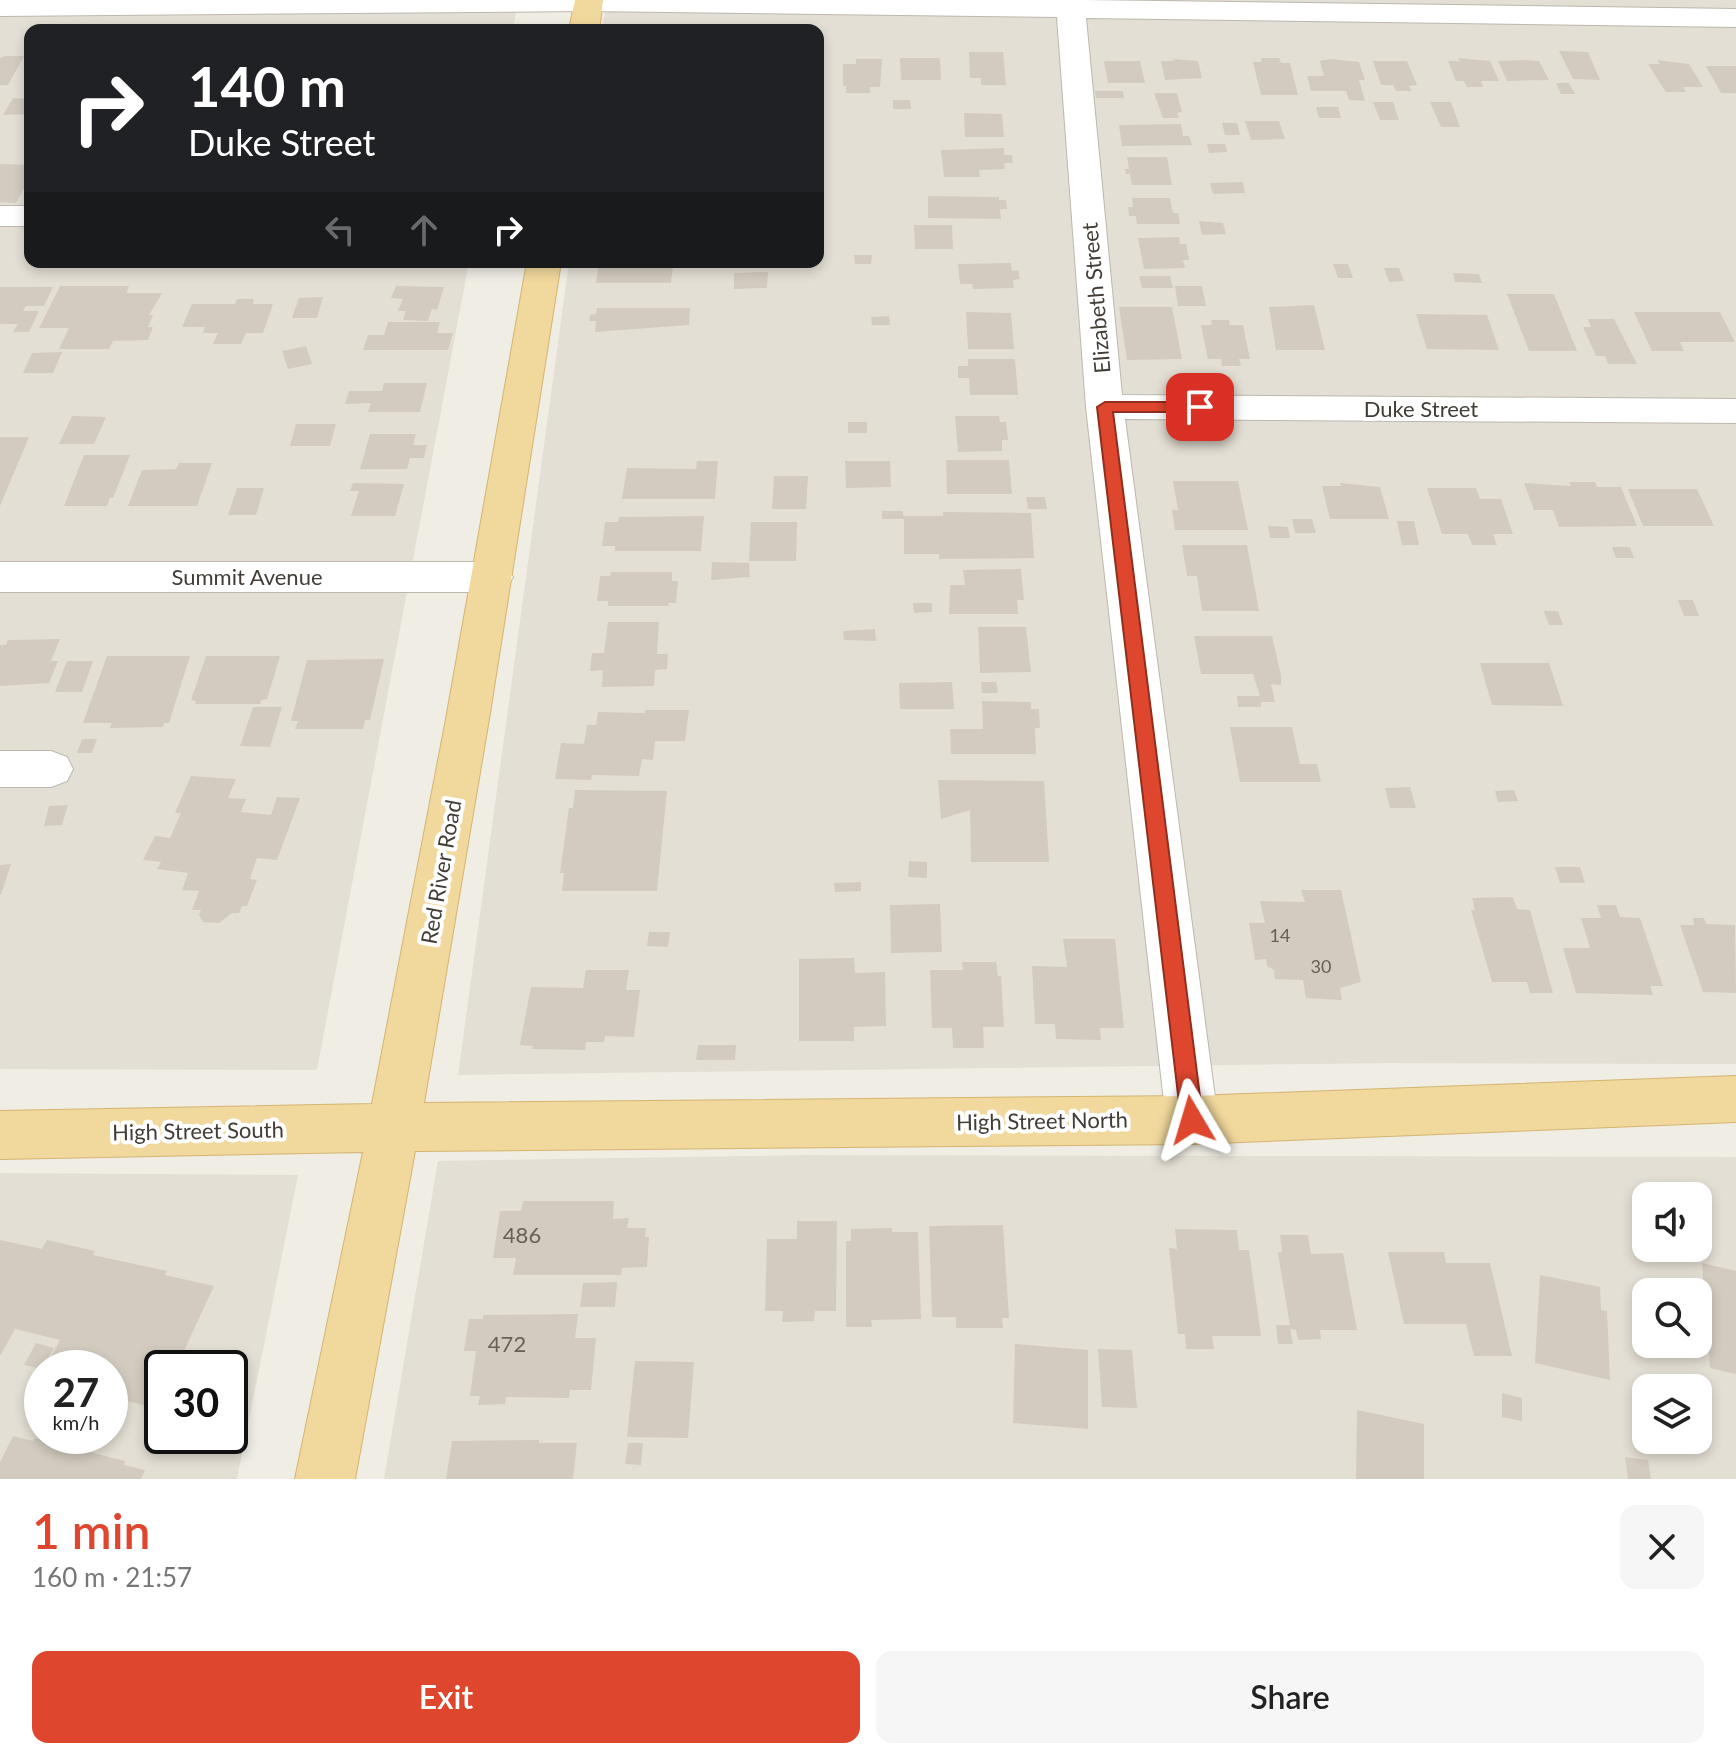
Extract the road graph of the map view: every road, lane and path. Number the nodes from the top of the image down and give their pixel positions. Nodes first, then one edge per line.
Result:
1 (1071, 5) edge
2 (0, 7) edge
3 (587, 11) edge
4 (1736, 18) edge
5 (0, 216) edge
6 (24, 216) edge
7 (543, 268) edge
8 (1105, 407) junction
9 (1736, 411) edge
10 (0, 577) edge
11 (493, 577) junction
12 (0, 769) edge
13 (51, 769) dead end
14 (1736, 1099) edge
15 (1192, 1120) junction
16 (396, 1127) junction
17 (0, 1135) edge
18 (325, 1479) edge

1 - 3 street
1 - 4 street
1 - 8 street, Elizabeth Street
2 - 3 street
5 - 6 street
7 - 11 main road, Red River Road
8 - 9 street, Duke Street
8 - 15 street, Elizabeth Street
10 - 11 street, Summit Avenue
11 - 16 main road, Red River Road
12 - 13 street
14 - 15 main road, High Street North
15 - 16 main road, High Street North
16 - 17 main road, High Street South
16 - 18 main road, Red River Road

